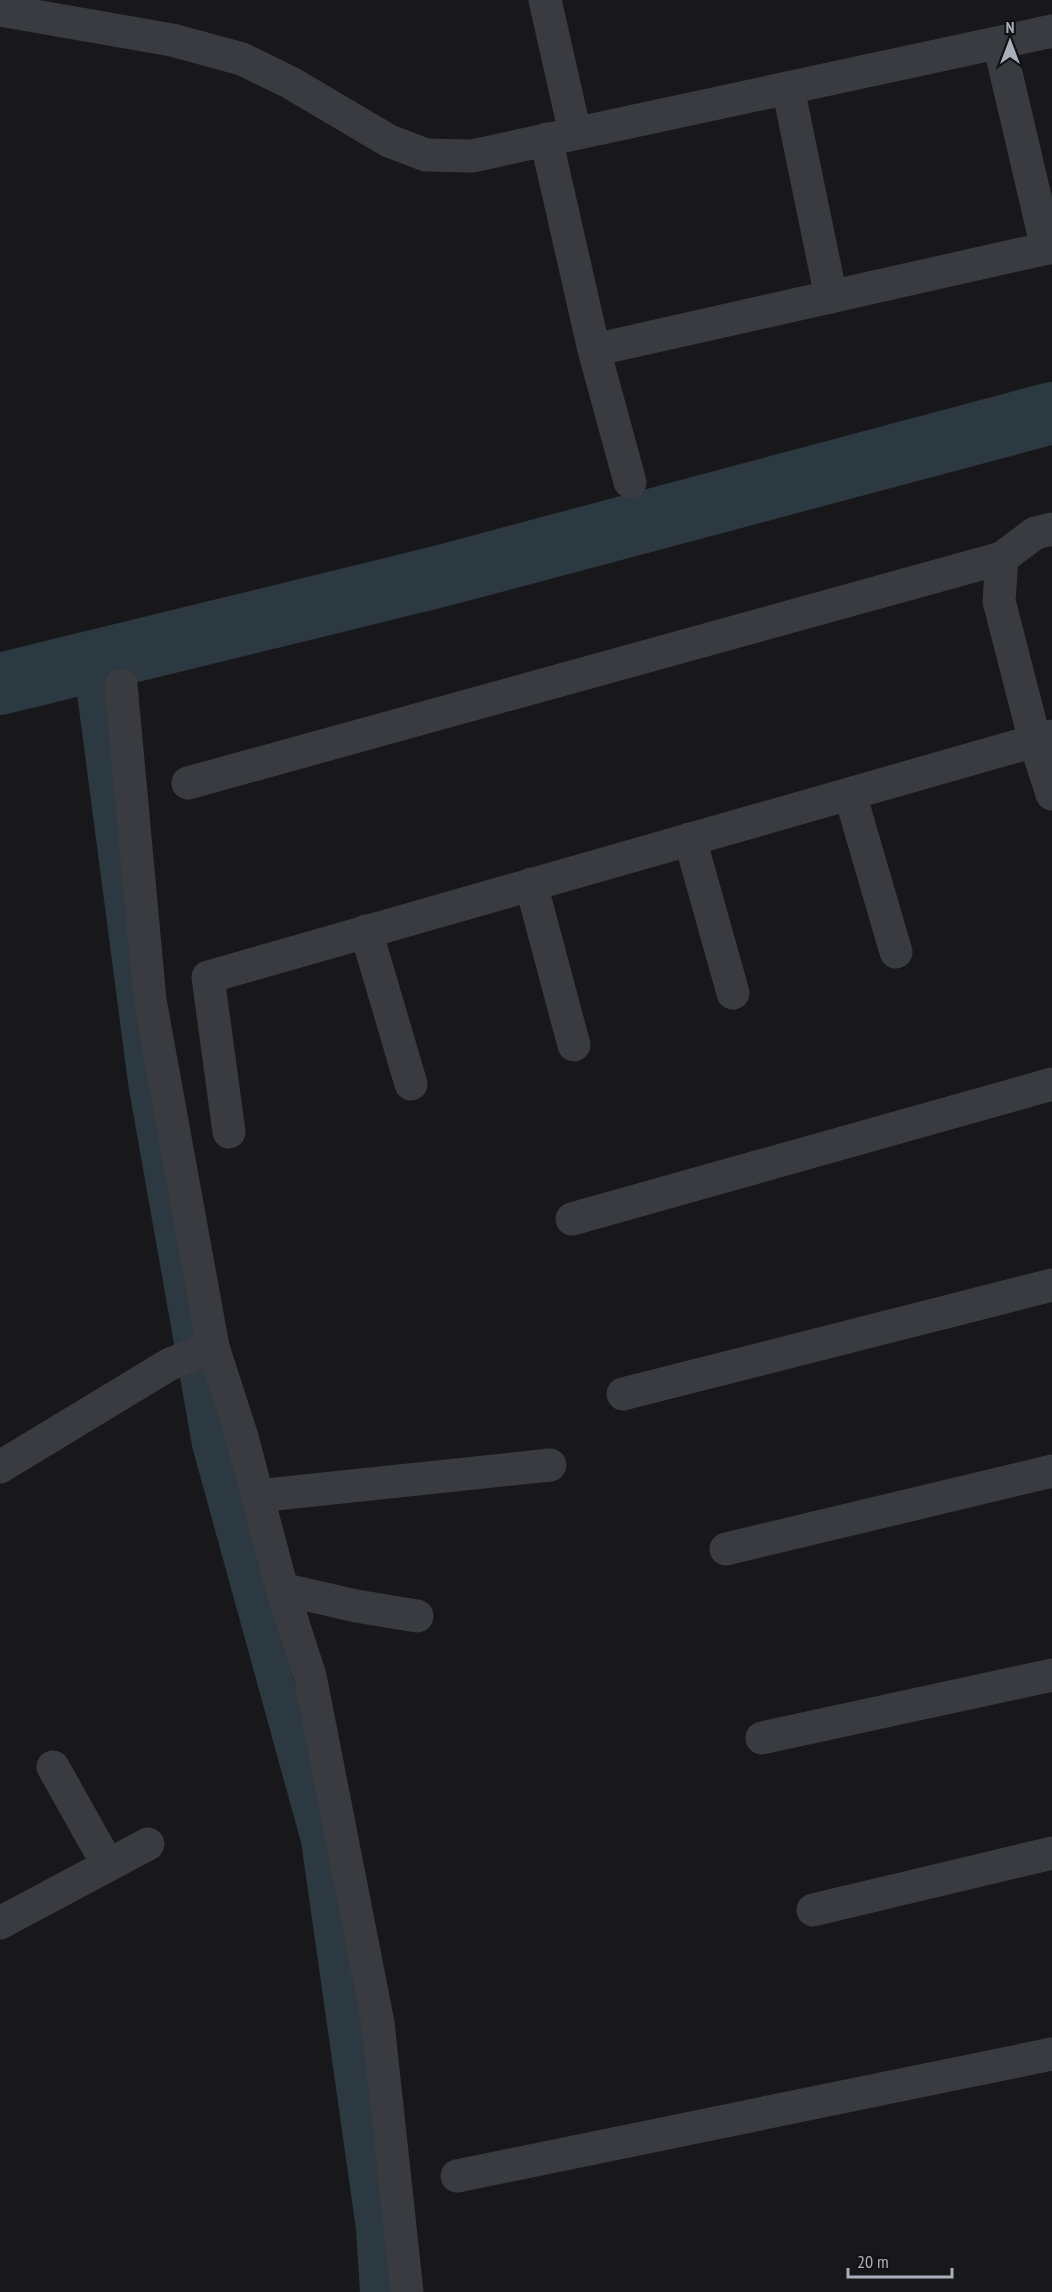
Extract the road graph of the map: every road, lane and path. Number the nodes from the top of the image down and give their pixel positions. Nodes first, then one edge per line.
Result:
1 (545, 0) edge
2 (0, 10) edge
3 (1052, 31) edge
4 (999, 43) junction
5 (788, 88) junction
6 (560, 136) junction
7 (1049, 248) edge
8 (831, 297) junction
9 (594, 350) junction
10 (630, 482) dead end
11 (1052, 529) edge
12 (1002, 558) junction
13 (122, 685) dead end
14 (1043, 739) edge
15 (188, 783) dead end
16 (850, 794) junction
17 (1052, 794) edge
18 (690, 839) junction
19 (531, 884) junction
20 (366, 931) junction
21 (896, 952) dead end
22 (733, 993) dead end
23 (573, 1046) dead end
24 (411, 1084) dead end
25 (1052, 1084) edge
26 (230, 1132) dead end
27 (572, 1219) dead end
28 (1052, 1284) edge
29 (209, 1349) junction
30 (623, 1394) dead end
31 (550, 1465) dead end
32 (0, 1467) edge
33 (1052, 1471) edge
34 (257, 1496) junction
35 (726, 1549) dead end
36 (282, 1589) junction
37 (417, 1616) dead end
38 (1052, 1675) edge
39 (762, 1738) dead end
40 (53, 1767) dead end
41 (148, 1844) dead end
42 (1052, 1853) edge
43 (108, 1865) junction
44 (813, 1910) dead end
45 (0, 1923) edge
46 (1052, 2054) edge
47 (457, 2176) dead end
48 (407, 2292) edge

1 - 6 street
2 - 6 street
3 - 4 street
4 - 5 street
4 - 7 street
5 - 6 street
5 - 8 street
6 - 9 street
7 - 8 street
8 - 9 street
9 - 10 street
11 - 12 street
12 - 14 street
12 - 15 street
13 - 29 street
14 - 16 street
14 - 17 street
16 - 18 street
16 - 21 street
18 - 19 street
18 - 22 street
19 - 20 street
19 - 23 street
20 - 24 street
20 - 26 street
25 - 27 street
28 - 30 street
29 - 32 street
29 - 34 street
31 - 34 street
33 - 35 street
34 - 36 street
36 - 37 street
36 - 48 street
38 - 39 street
40 - 43 street
41 - 43 street
42 - 44 street
43 - 45 street
46 - 47 street

